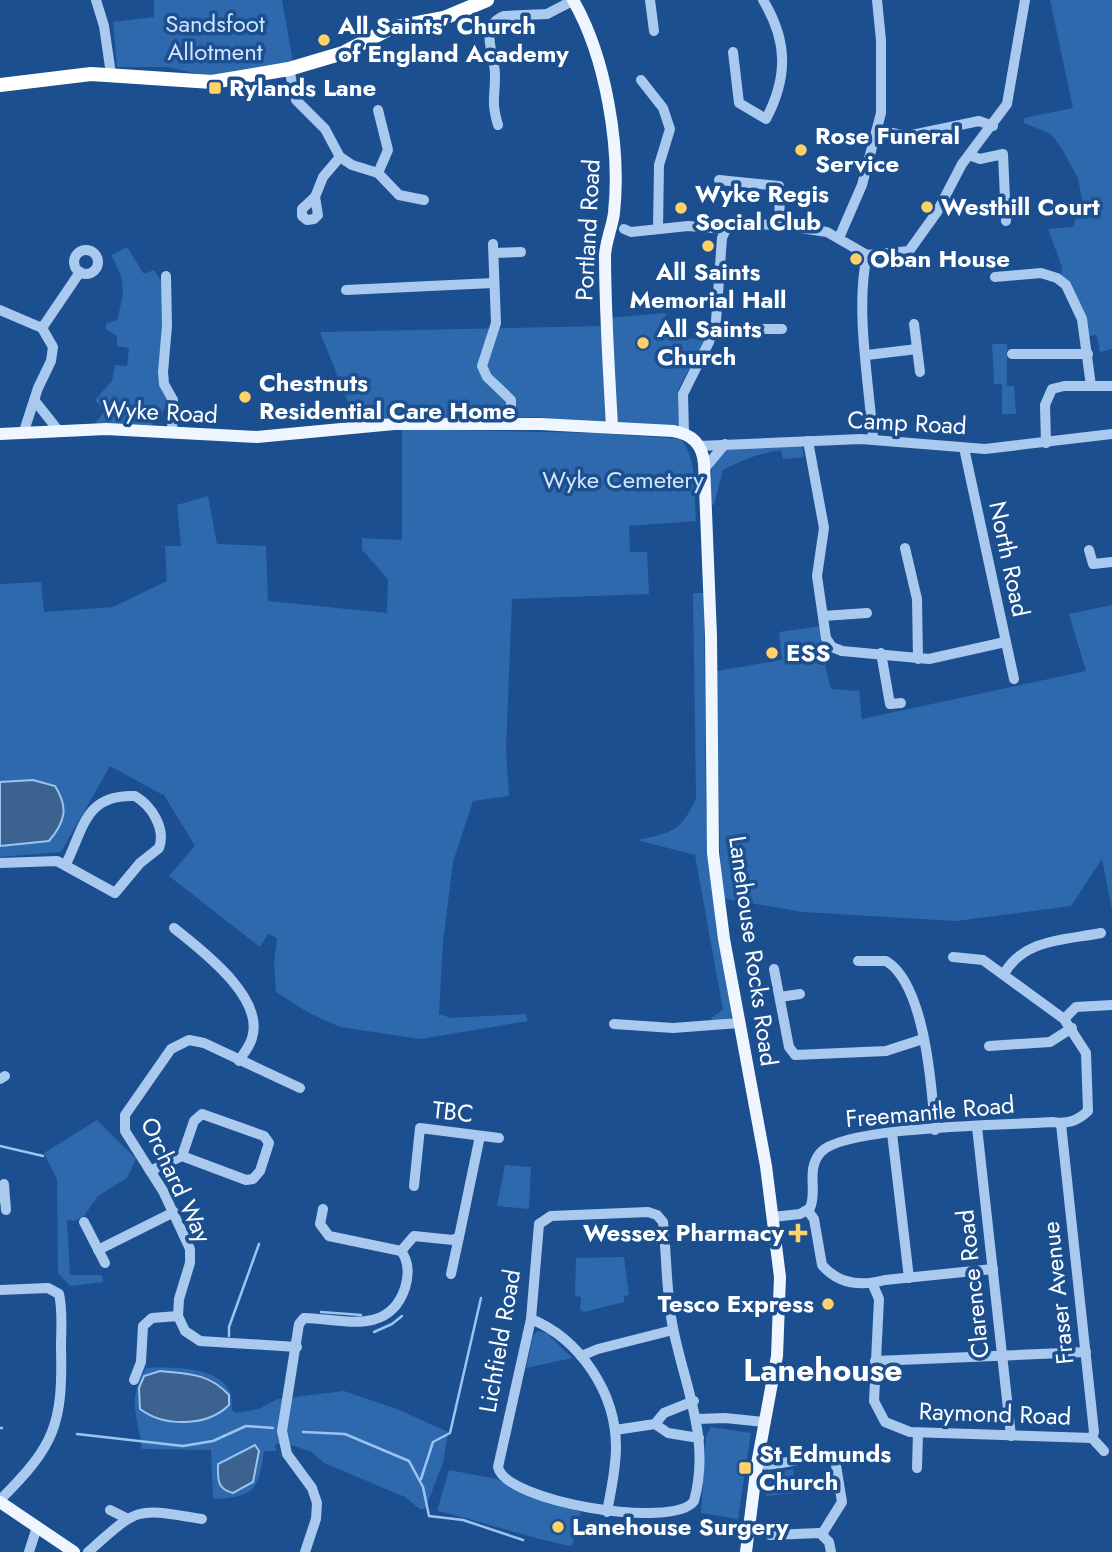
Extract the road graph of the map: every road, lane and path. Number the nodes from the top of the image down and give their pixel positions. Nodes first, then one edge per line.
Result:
1 (96, 0) edge
2 (487, 0) edge
3 (573, 0) edge
4 (650, 0) edge
5 (764, 0) edge
6 (877, 0) edge
7 (1025, 0) edge
8 (654, 31) dead end
9 (733, 52) dead end
10 (289, 69) junction
11 (111, 74) junction
12 (641, 80) dead end
13 (0, 85) edge
14 (378, 110) dead end
15 (498, 125) dead end
16 (993, 126) junction
17 (878, 130) junction
18 (969, 155) junction
19 (340, 157) junction
20 (378, 173) junction
21 (719, 180) dead end
22 (315, 197) dead end
23 (424, 200) dead end
24 (1006, 221) dead end
25 (780, 225) junction
26 (624, 229) dead end
27 (658, 229) junction
28 (726, 229) junction
29 (839, 238) junction
30 (521, 252) dead end
31 (867, 255) junction
32 (80, 272) dead end
33 (166, 276) dead end
34 (995, 277) dead end
35 (493, 283) junction
36 (346, 289) dead end
37 (0, 310) edge
38 (914, 324) dead end
39 (42, 328) junction
40 (782, 329) dead end
41 (714, 330) junction
42 (917, 349) junction
43 (1012, 354) dead end
44 (1088, 354) junction
45 (867, 355) junction
46 (920, 372) dead end
47 (1091, 386) junction
48 (1112, 386) edge
49 (36, 401) junction
50 (512, 425) junction
51 (612, 427) junction
52 (58, 430) junction
53 (24, 431) junction
54 (173, 432) junction
55 (684, 433) junction
56 (0, 434) edge
57 (1112, 434) edge
58 (873, 439) junction
59 (729, 442) junction
60 (808, 442) junction
61 (1046, 443) junction
62 (699, 446) junction
63 (964, 448) junction
64 (705, 468) junction
65 (905, 548) dead end
66 (1089, 550) dead end
67 (1112, 562) edge
68 (867, 613) dead end
69 (823, 617) junction
70 (1005, 642) junction
71 (881, 653) junction
72 (918, 659) junction
73 (1014, 679) dead end
74 (901, 703) dead end
75 (0, 863) edge
76 (66, 864) junction
77 (174, 928) dead end
78 (1101, 933) dead end
79 (953, 957) dead end
80 (858, 961) dead end
81 (774, 969) dead end
82 (1004, 974) junction
83 (800, 994) dead end
84 (780, 997) junction
85 (1112, 1005) edge
86 (1064, 1019) junction
87 (739, 1023) junction
88 (614, 1024) dead end
89 (1072, 1028) junction
90 (923, 1039) junction
91 (989, 1046) dead end
92 (239, 1061) junction
93 (300, 1088) dead end
94 (1060, 1124) junction
95 (977, 1127) junction
96 (935, 1130) junction
97 (892, 1133) junction
98 (480, 1136) junction
99 (499, 1138) dead end
100 (181, 1156) junction
101 (150, 1171) junction
102 (4, 1184) dead end
103 (414, 1186) dead end
104 (2, 1198) edge
105 (323, 1209) dead end
106 (6, 1210) dead end
107 (808, 1211) junction
108 (174, 1212) junction
109 (773, 1217) junction
110 (84, 1222) dead end
111 (459, 1237) junction
112 (98, 1250) junction
113 (401, 1251) junction
114 (105, 1263) dead end
115 (993, 1269) junction
116 (451, 1274) dead end
117 (909, 1278) junction
118 (873, 1285) junction
119 (0, 1290) edge
120 (178, 1316) junction
121 (531, 1319) junction
122 (673, 1330) junction
123 (297, 1347) junction
124 (1086, 1352) junction
125 (581, 1356) junction
126 (1002, 1356) junction
127 (875, 1361) junction
128 (134, 1380) dead end
129 (694, 1401) junction
130 (697, 1419) junction
131 (765, 1422) junction
132 (655, 1424) junction
133 (615, 1430) junction
134 (918, 1433) junction
135 (1011, 1436) junction
136 (699, 1438) junction
137 (1092, 1438) junction
138 (1104, 1451) dead end
139 (757, 1464) junction
140 (917, 1468) dead end
141 (0, 1501) edge
142 (110, 1510) dead end
143 (607, 1511) junction
144 (126, 1518) junction
145 (202, 1519) dead end
146 (37, 1527) junction
147 (822, 1534) junction
148 (770, 1535) dead end
149 (29, 1552) edge
150 (74, 1552) edge
151 (88, 1552) edge
152 (305, 1552) edge
153 (746, 1552) edge
154 (831, 1552) edge

1 - 11 street
2 - 10 highway
3 - 15 street
3 - 51 main road, Portland Road
4 - 8 street
5 - 9 street
6 - 17 street
7 - 16 street
10 - 11 highway
10 - 19 street
11 - 13 highway
12 - 27 street
14 - 20 street
16 - 17 street
16 - 18 street
17 - 29 street
18 - 24 street
18 - 31 street
19 - 20 street
19 - 22 street
20 - 23 street
21 - 25 street
25 - 28 street
25 - 29 street
26 - 27 street
27 - 28 street
28 - 41 street
29 - 31 street
30 - 35 street
31 - 45 street
32 - 39 street
33 - 54 street
34 - 44 street
35 - 36 street
35 - 50 street
37 - 39 street
38 - 42 street
39 - 49 street
40 - 41 street
41 - 55 street
42 - 45 street
42 - 46 street
43 - 44 street
44 - 47 street
45 - 58 street
47 - 48 street
47 - 61 street
49 - 52 street
49 - 53 street
50 - 51 main road, Wyke Road
50 - 54 main road, Wyke Road
51 - 55 main road
52 - 53 main road, Wyke Road
52 - 54 main road, Wyke Road
53 - 56 main road, Wyke Road
55 - 62 main road
57 - 61 street, Camp Road
58 - 60 street, Camp Road
58 - 63 street, Camp Road
59 - 60 street, Camp Road
59 - 62 street, Camp Road
59 - 64 street
60 - 69 street
61 - 63 street, Camp Road
62 - 64 main road, Lanehouse Rocks Road
63 - 70 street, North Road
64 - 87 main road, Lanehouse Rocks Road
65 - 72 street
66 - 67 street
68 - 69 street
69 - 71 street
70 - 72 street
70 - 73 street, North Road
71 - 72 street
71 - 74 street
75 - 76 street
76 - 76 street
77 - 92 street
78 - 82 street
79 - 82 street
80 - 90 street
81 - 84 street
82 - 86 street
83 - 84 street
84 - 90 street
85 - 86 street
86 - 89 street
87 - 88 street
87 - 109 main road, Lanehouse Rocks Road
89 - 91 street
89 - 94 street
90 - 96 street
92 - 93 street, Orchard Way
92 - 101 street, Orchard Way
94 - 95 street, Freemantle Road
94 - 124 street, Fraser Avenue
95 - 96 street, Freemantle Road
95 - 115 street, Clarence Road
96 - 97 street, Freemantle Road
97 - 107 street, Freemantle Road
97 - 117 street
98 - 99 street, TBC
98 - 103 street, TBC
98 - 111 street
100 - 100 street
100 - 101 street
101 - 108 street, Orchard Way
102 - 104 street
104 - 106 street
105 - 113 street
107 - 109 street
107 - 118 street
108 - 112 street
108 - 120 street, Orchard Way
109 - 131 main road, Lanehouse Rocks Road
110 - 112 street
111 - 113 street
111 - 116 street
112 - 114 street
113 - 123 street
115 - 117 street
115 - 126 street, Clarence Road
117 - 118 street
118 - 127 street
119 - 141 street
120 - 123 street
120 - 128 street
121 - 122 street, Lichfield Road
121 - 125 street
121 - 143 street, Lichfield Road
122 - 125 street
122 - 129 street
123 - 152 street
124 - 126 street
124 - 137 street, Fraser Avenue
125 - 133 street
126 - 127 street
126 - 135 street, Clarence Road
127 - 134 street, Raymond Road
129 - 130 street
129 - 132 street
130 - 131 street
130 - 136 street
131 - 139 main road, Lanehouse Rocks Road
132 - 133 street
132 - 136 street
133 - 143 street
134 - 135 street, Raymond Road
134 - 140 street
135 - 137 street, Raymond Road
136 - 143 street
137 - 138 street
139 - 147 street
139 - 153 main road, Lanehouse Rocks Road
141 - 146 main road
142 - 144 street
144 - 145 street
144 - 151 street
146 - 149 street
146 - 150 main road
147 - 148 street
147 - 154 street

